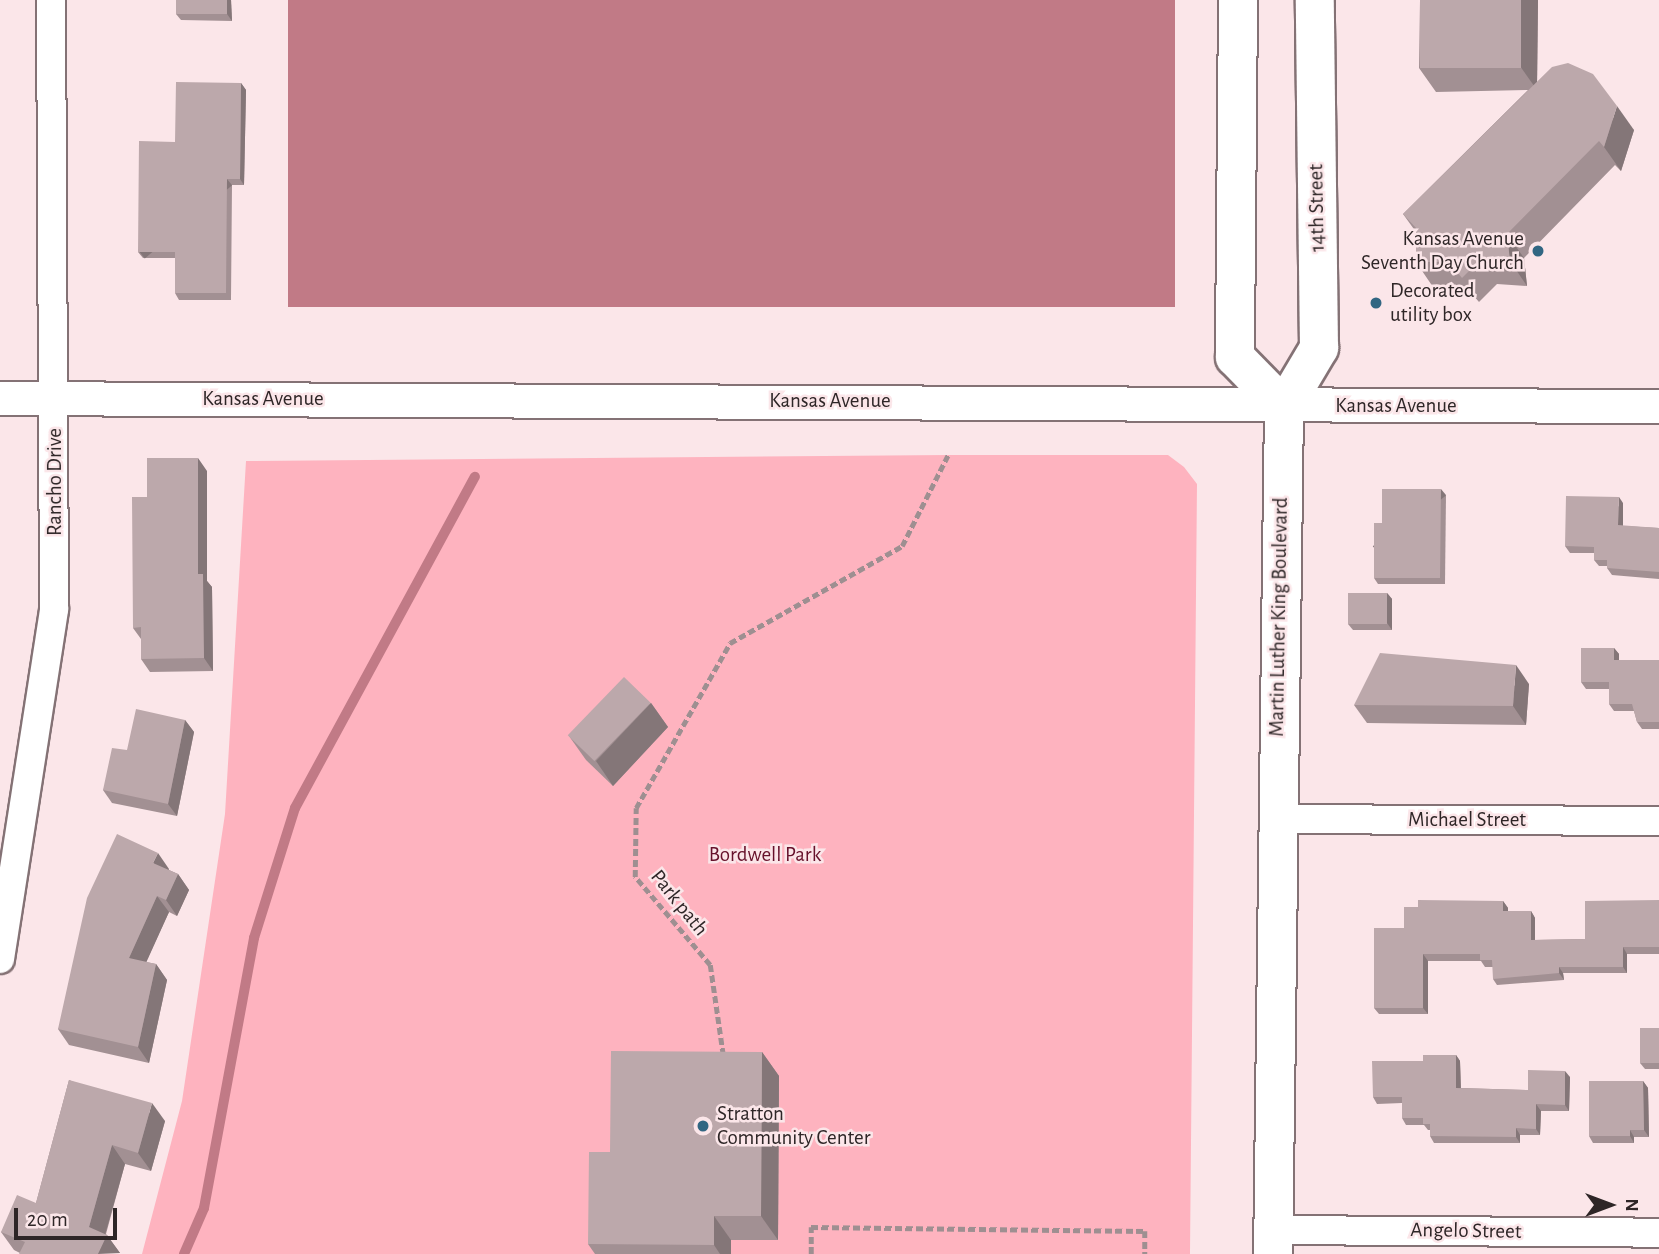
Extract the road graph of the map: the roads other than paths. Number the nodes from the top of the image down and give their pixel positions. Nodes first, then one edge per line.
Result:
1 (51, 0) edge
2 (1238, 0) edge
3 (1315, 0) edge
4 (0, 398) edge
5 (56, 398) junction
6 (1659, 406) edge
7 (1284, 407) junction
8 (1275, 819) junction
9 (1659, 821) edge
10 (0, 959) edge
11 (1659, 1233) edge
12 (1273, 1242) edge

1 - 5 street, Rancho Drive
2 - 7 main road
3 - 7 main road, 14th Street
4 - 5 street, Kansas Avenue
5 - 7 street, Kansas Avenue
5 - 10 street, Rancho Drive
6 - 7 street, Kansas Avenue
7 - 8 main road, Martin Luther King Boulevard
8 - 9 street, Michael Street
8 - 12 main road, Martin Luther King Boulevard
11 - 12 street, Angelo Street

